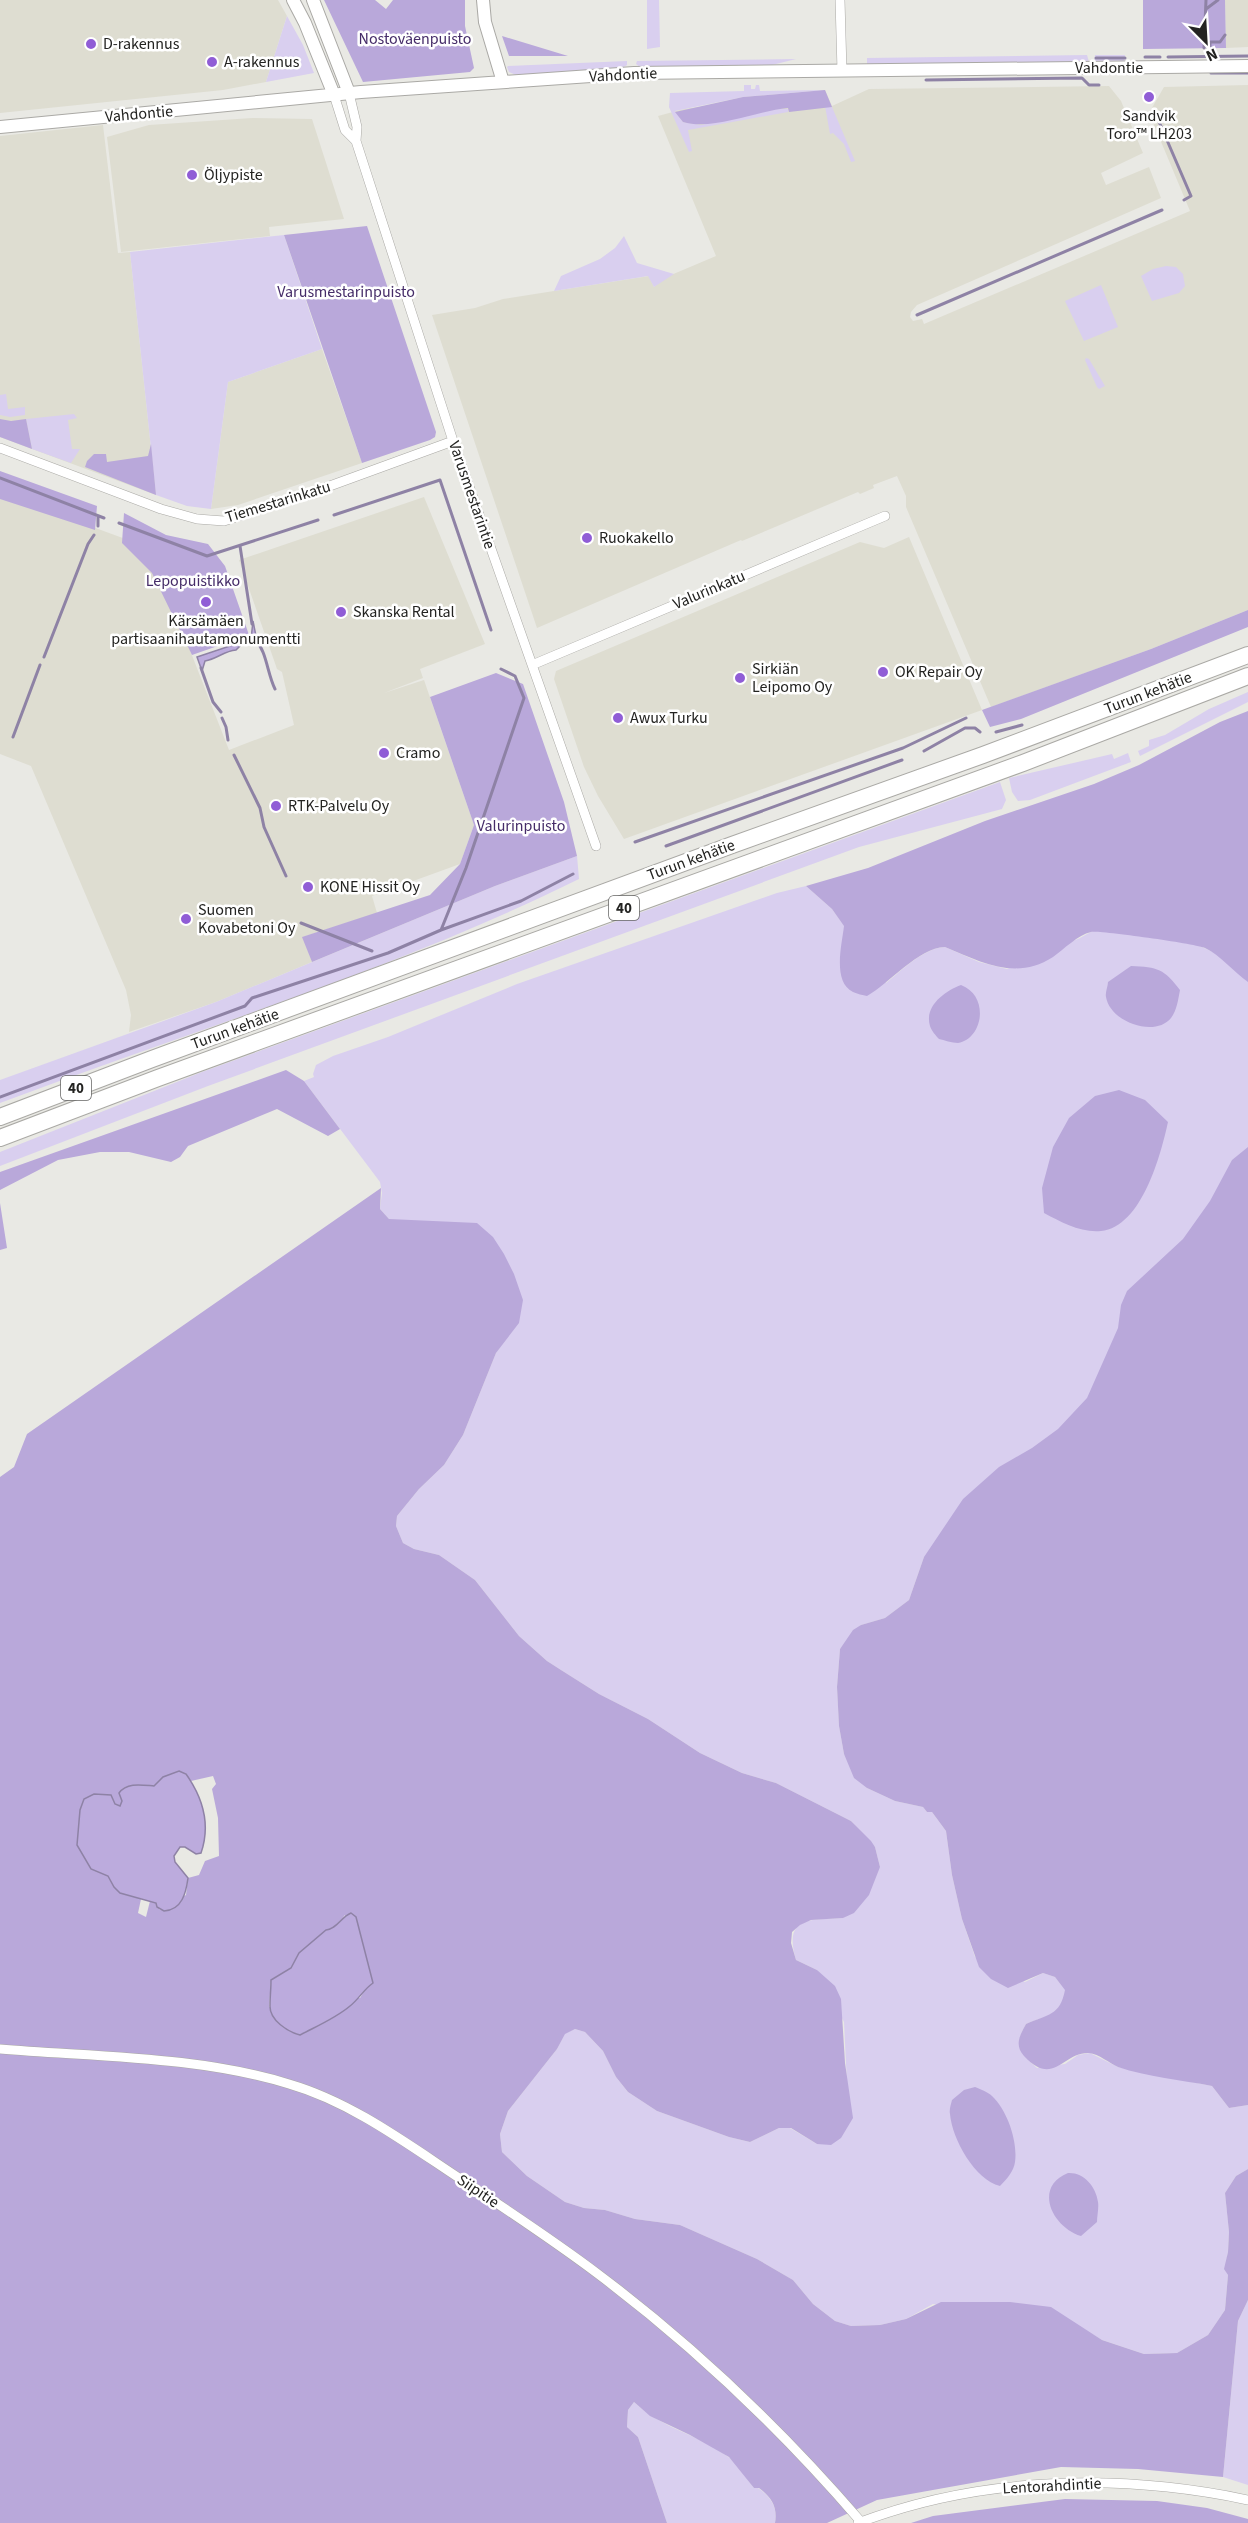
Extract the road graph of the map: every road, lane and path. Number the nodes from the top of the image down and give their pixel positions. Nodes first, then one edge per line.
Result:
1 (293, 0) edge
2 (313, 0) edge
3 (483, 0) edge
4 (840, 0) edge
5 (1248, 66) edge
6 (842, 71) junction
7 (503, 82) junction
8 (349, 93) junction
9 (334, 95) junction
10 (0, 127) edge
11 (356, 141) junction
12 (453, 441) junction
13 (0, 448) edge
14 (885, 516) dead end
15 (1248, 655) edge
16 (532, 665) junction
17 (1248, 676) edge
18 (596, 846) dead end
19 (0, 1117) edge
20 (0, 1138) edge
21 (0, 2049) edge
22 (1248, 2500) edge
23 (861, 2523) edge

1 - 9 street, Varusmestarintie
2 - 8 street, Varusmestarintie
3 - 7 street
4 - 6 street
5 - 6 street, Vahdontie
6 - 7 street, Vahdontie
7 - 8 street, Vahdontie
8 - 9 street, Vahdontie
8 - 11 street, Varusmestarintie
9 - 10 street, Vahdontie
9 - 11 street, Varusmestarintie
11 - 12 street, Varusmestarintie
12 - 13 street, Tiemestarinkatu
12 - 16 street, Varusmestarintie
14 - 16 street, Valurinkatu
15 - 19 highway, Turun kehätie / 40
16 - 18 street, Varusmestarintie
17 - 20 highway, Turun kehätie / 40
21 - 23 street, Siipitie
22 - 23 street, Lentorahdintie

